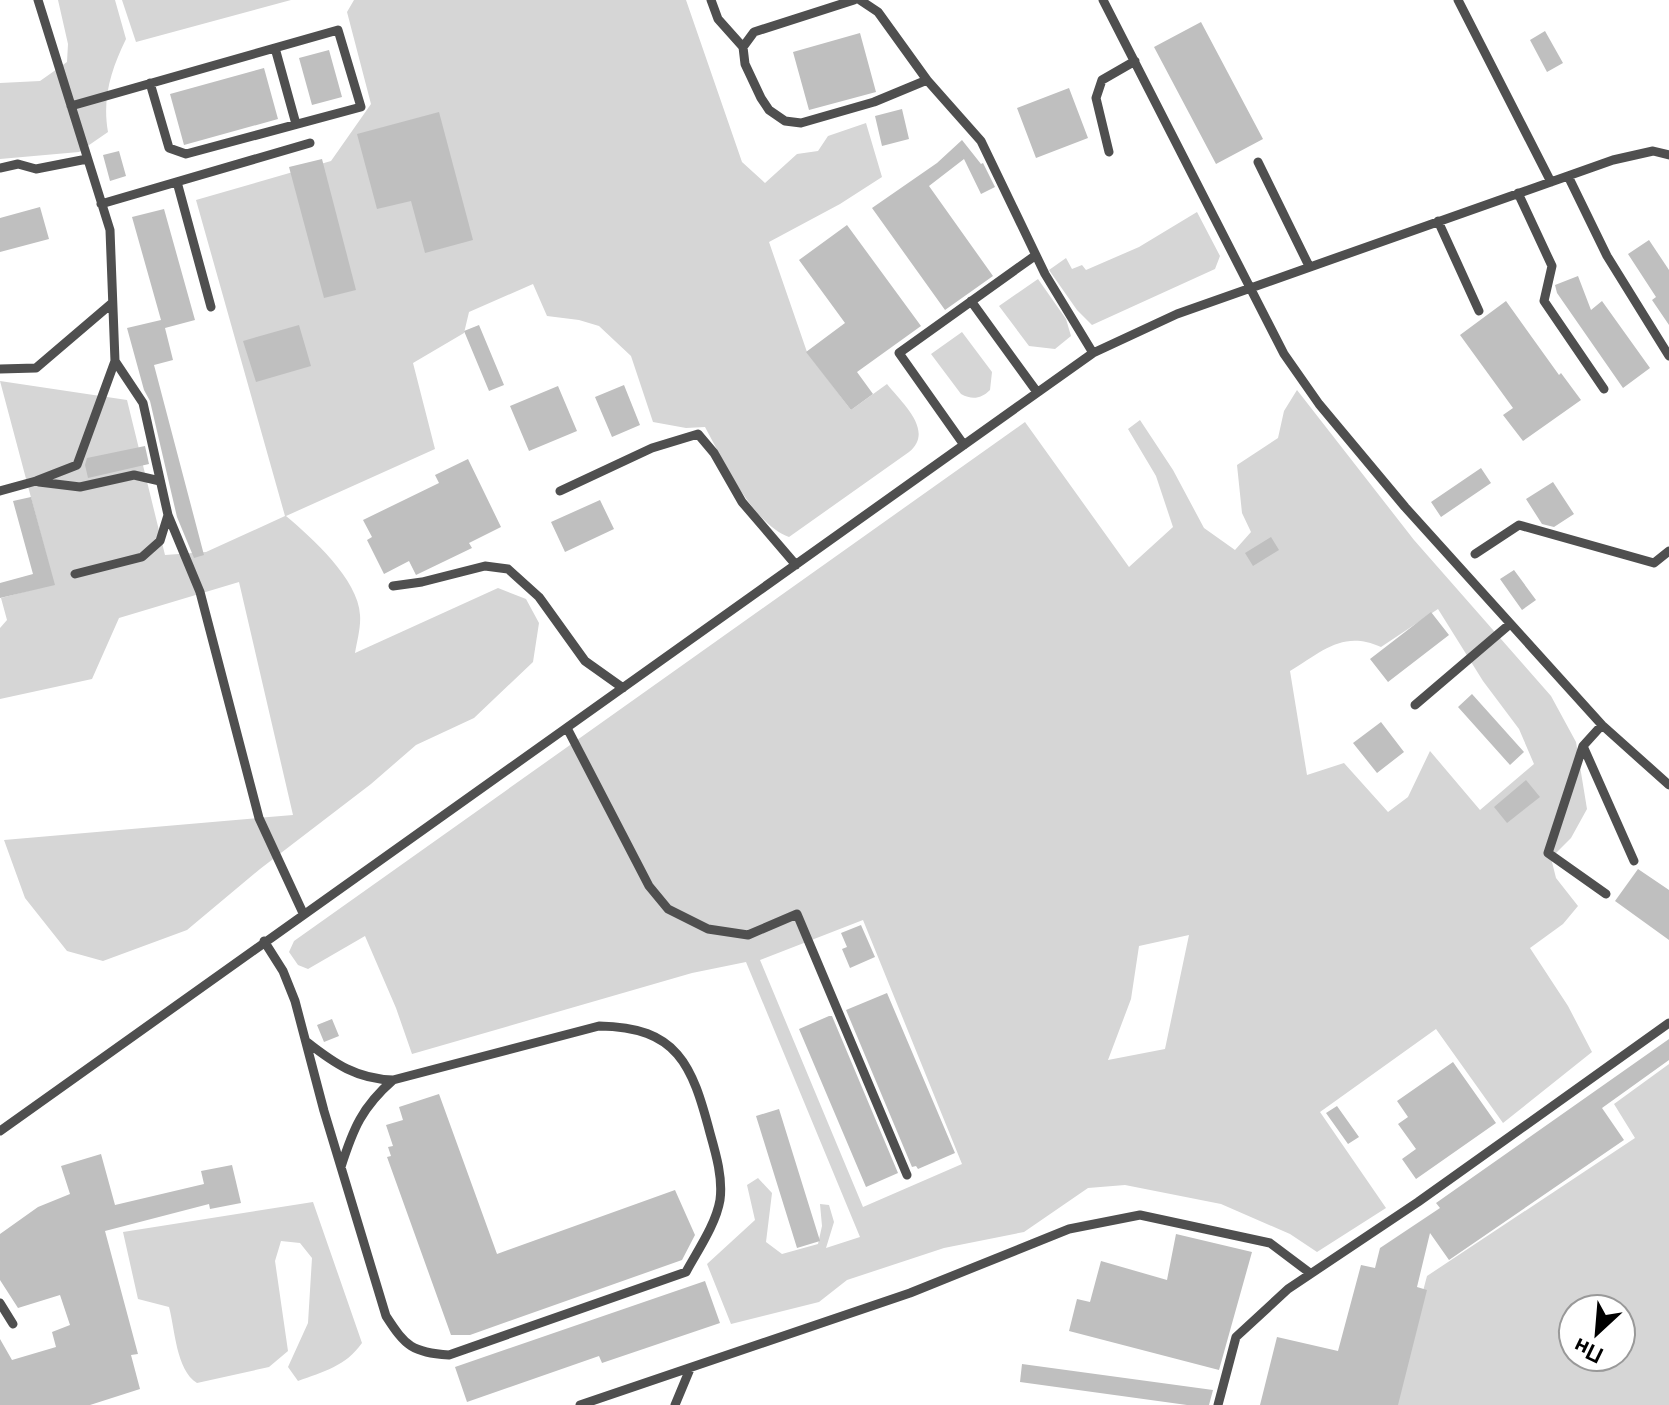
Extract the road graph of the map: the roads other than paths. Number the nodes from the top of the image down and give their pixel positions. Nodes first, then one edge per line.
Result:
1 (38, 0) edge
2 (711, 0) edge
3 (857, 0) edge
4 (1103, 0) edge
5 (1458, 0) edge
6 (743, 47) junction
7 (275, 48) junction
8 (1135, 61) junction
9 (927, 80) junction
10 (150, 83) junction
11 (71, 106) junction
12 (296, 124) junction
13 (310, 143) dead end
14 (1109, 152) dead end
15 (1669, 155) edge
16 (87, 159) junction
17 (1258, 162) dead end
18 (0, 168) edge
19 (1568, 176) junction
20 (177, 182) junction
21 (1551, 182) junction
22 (1518, 193) junction
23 (101, 204) junction
24 (1438, 221) junction
25 (1036, 255) junction
26 (1309, 266) junction
27 (1249, 287) junction
28 (971, 301) junction
29 (111, 304) junction
30 (211, 307) dead end
31 (1479, 311) dead end
32 (1093, 353) junction
33 (1669, 356) edge
34 (115, 361) junction
35 (0, 369) edge
36 (1604, 389) dead end
37 (1037, 392) junction
38 (964, 445) junction
39 (36, 481) junction
40 (160, 481) junction
41 (0, 491) edge
42 (560, 491) dead end
43 (168, 515) junction
44 (1669, 551) edge
45 (1475, 554) dead end
46 (796, 565) junction
47 (75, 574) dead end
48 (393, 586) dead end
49 (1510, 624) junction
50 (623, 688) junction
51 (1415, 705) dead end
52 (1602, 725) junction
53 (567, 728) junction
54 (1583, 746) junction
55 (1669, 785) edge
56 (1634, 861) dead end
57 (1606, 894) dead end
58 (303, 913) junction
59 (264, 941) junction
60 (1669, 1023) edge
61 (306, 1041) junction
62 (393, 1080) junction
63 (0, 1131) edge
64 (341, 1167) junction
65 (907, 1175) dead end
66 (1310, 1273) junction
67 (0, 1303) edge
68 (13, 1324) dead end
69 (690, 1369) junction
70 (580, 1405) edge
71 (675, 1405) edge
72 (1218, 1405) edge

1 - 11 lane
2 - 6 lane
3 - 6 lane
3 - 9 lane
4 - 8 lane
5 - 21 lane
6 - 9 lane
7 - 10 lane
7 - 12 lane
7 - 12 lane
8 - 14 lane
8 - 27 lane
9 - 25 lane
10 - 11 lane
10 - 12 lane
11 - 16 lane
13 - 20 lane
15 - 19 lane
16 - 18 lane
16 - 23 lane
17 - 26 lane
19 - 21 lane
19 - 33 lane
20 - 23 lane
20 - 30 lane
21 - 22 lane
22 - 24 lane
22 - 36 lane
23 - 29 lane
24 - 26 lane
24 - 31 lane
25 - 28 lane
25 - 32 lane
26 - 27 lane
27 - 32 lane
27 - 49 lane
28 - 37 lane
28 - 38 lane
29 - 34 lane
29 - 35 lane
32 - 37 lane
34 - 39 lane
34 - 40 lane
37 - 38 lane
38 - 46 lane
39 - 40 lane
39 - 41 lane
40 - 43 lane
42 - 46 lane
43 - 47 lane
43 - 58 lane
44 - 45 lane
46 - 50 lane
48 - 50 lane
49 - 51 lane
49 - 52 lane
50 - 53 lane
52 - 54 lane
52 - 55 lane
53 - 58 lane
53 - 65 lane
54 - 56 lane
54 - 57 lane
58 - 59 lane
59 - 61 lane
59 - 63 lane
60 - 66 lane
61 - 62 lane
61 - 64 lane
62 - 64 lane
62 - 64 lane
66 - 69 lane
66 - 72 lane
67 - 68 lane
69 - 70 lane
69 - 71 lane

